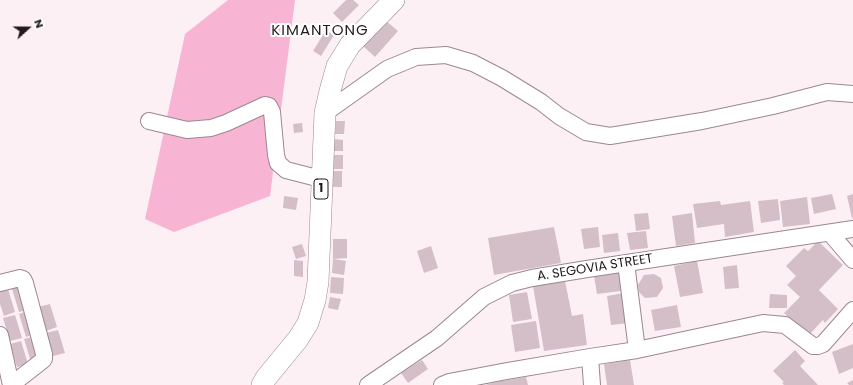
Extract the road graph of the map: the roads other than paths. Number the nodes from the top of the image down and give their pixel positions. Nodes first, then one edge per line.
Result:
1 (394, 0) edge
2 (853, 94) edge
3 (325, 113) junction
4 (149, 121) dead end
5 (321, 179) junction
6 (853, 229) edge
7 (830, 233) junction
8 (853, 260) edge
9 (626, 263) junction
10 (0, 283) edge
11 (853, 310) edge
12 (0, 335) edge
13 (636, 350) junction
14 (590, 357) junction
15 (11, 385) edge
16 (262, 385) edge
17 (368, 385) edge
18 (442, 385) edge
19 (592, 385) edge

1 - 3 main road, 1
2 - 3 street
3 - 5 main road, 1
4 - 5 street
5 - 16 main road, 1
6 - 7 street, A. SEGOVIA STREET
7 - 8 street
7 - 9 street, A. SEGOVIA STREET
9 - 13 street
9 - 17 street, A. SEGOVIA STREET
10 - 15 street
11 - 13 street
12 - 15 street
13 - 14 street
14 - 18 street
14 - 19 street

